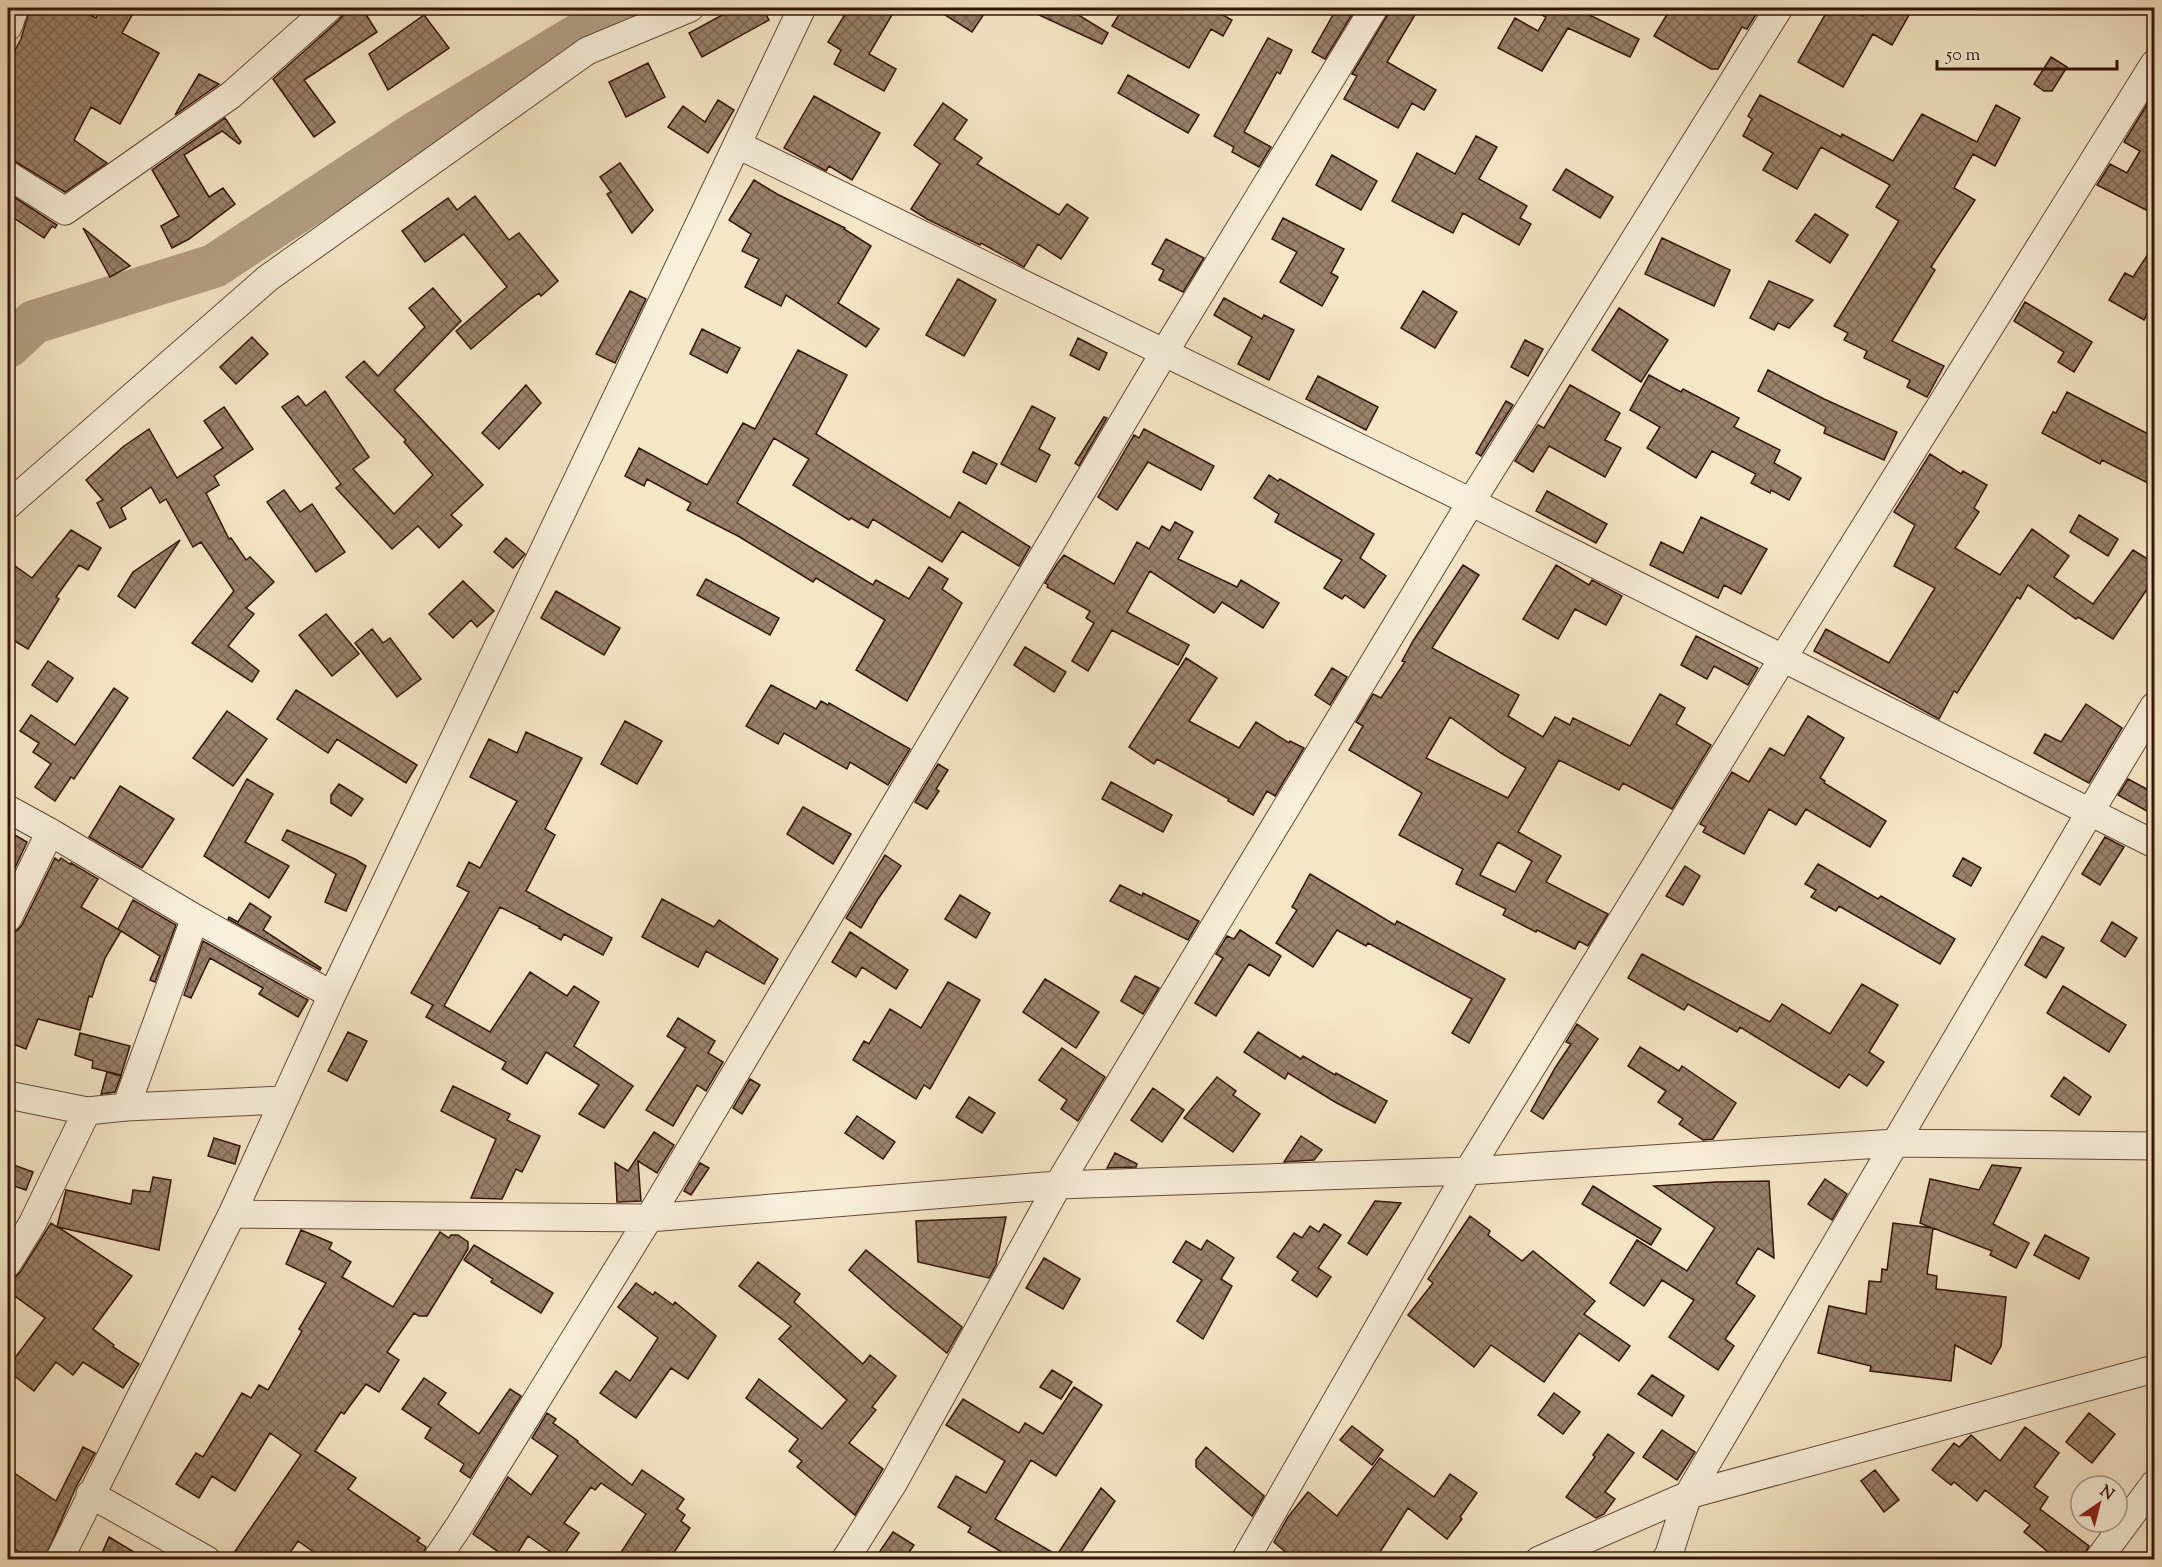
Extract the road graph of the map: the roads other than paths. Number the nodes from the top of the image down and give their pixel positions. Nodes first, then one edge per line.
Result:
1 (15, 8) edge
2 (329, 8) edge
3 (690, 8) edge
4 (802, 8) edge
5 (1374, 8) edge
6 (1779, 8) edge
7 (8, 27) edge
8 (2154, 64) edge
9 (738, 145) junction
10 (8, 175) edge
11 (1164, 353) junction
12 (1471, 502) junction
13 (8, 505) edge
14 (1783, 658) junction
15 (2154, 706) edge
16 (8, 809) edge
17 (2090, 812) junction
18 (50, 832) junction
19 (2154, 844) edge
20 (8, 918) edge
21 (195, 918) junction
22 (332, 995) junction
23 (8, 1095) edge
24 (283, 1100) junction
25 (126, 1107) junction
26 (87, 1111) junction
27 (1895, 1143) junction
28 (2154, 1146) edge
29 (1468, 1171) junction
30 (1058, 1185) junction
31 (232, 1214) junction
32 (649, 1218) junction
33 (8, 1263) edge
34 (2154, 1369) edge
35 (2154, 1484) edge
36 (90, 1494) junction
37 (1688, 1495) junction
38 (59, 1560) edge
39 (207, 1560) edge
40 (436, 1560) edge
41 (845, 1560) edge
42 (1245, 1560) edge
43 (1539, 1560) edge
44 (1665, 1560) edge
45 (2098, 1560) edge

1 - 7 street
2 - 10 street
3 - 13 street
4 - 9 street
5 - 11 street
6 - 12 street
8 - 14 street
9 - 11 street
9 - 22 street
11 - 12 street
11 - 32 street
12 - 14 street
12 - 30 street
14 - 17 street
14 - 29 street
15 - 17 street
16 - 18 street
17 - 19 street
17 - 27 street
18 - 20 street
18 - 21 street
21 - 22 street
21 - 25 street
22 - 24 street
23 - 26 street
24 - 25 street
24 - 31 street
25 - 26 street
26 - 33 street
27 - 28 street
27 - 29 street
27 - 37 street
29 - 30 street
29 - 42 street
30 - 32 street
30 - 41 street
31 - 32 street
31 - 36 street
32 - 40 street
34 - 37 street
35 - 45 street
36 - 38 street
36 - 39 street
37 - 43 street
37 - 44 street

